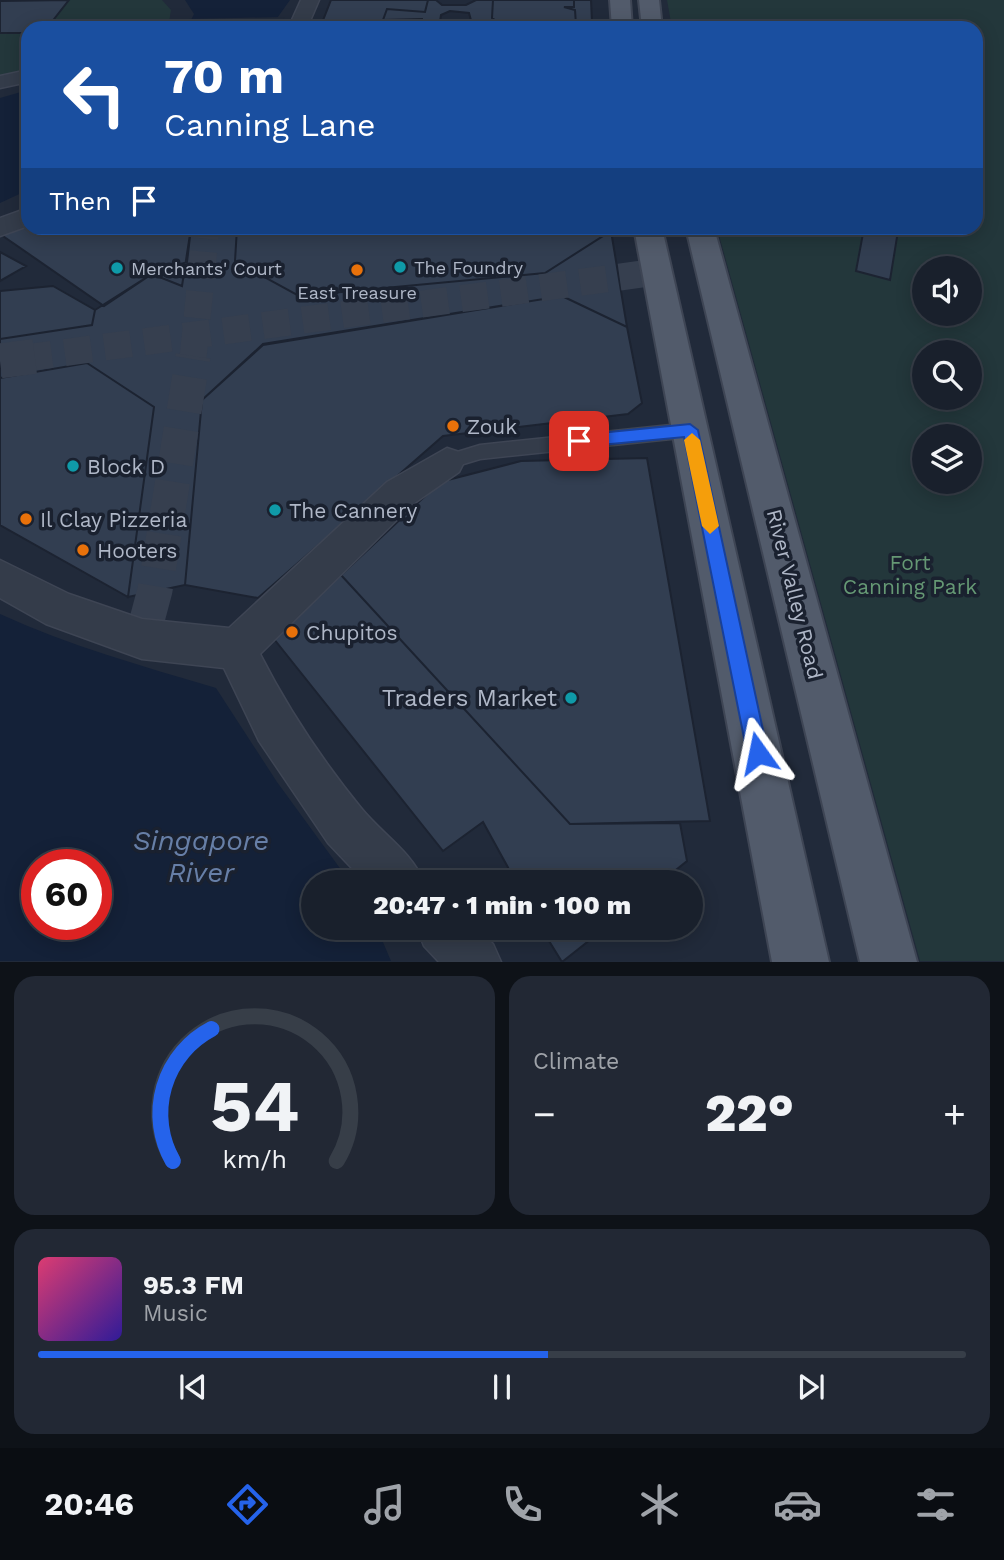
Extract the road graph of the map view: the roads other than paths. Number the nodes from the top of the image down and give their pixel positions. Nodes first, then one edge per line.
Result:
1 (298, 0) edge
2 (310, 0) edge
3 (620, 0) edge
4 (649, 0) edge
5 (288, 21) edge
6 (291, 21) edge
7 (622, 21) edge
8 (651, 21) edge
9 (21, 78) edge
10 (0, 82) edge
11 (21, 219) edge
12 (0, 229) edge
13 (649, 235) edge
14 (703, 235) edge
15 (690, 430) junction
16 (447, 462) joint
17 (0, 578) edge
18 (236, 649) junction
19 (387, 870) edge
20 (454, 940) edge
21 (475, 961) edge
22 (801, 961) edge
23 (889, 961) edge

1 - 5 street
2 - 6 street
3 - 7 main road
4 - 8 main road
9 - 10 street
11 - 12 street
13 - 15 main road
14 - 23 main road, River Valley Road
15 - 16 lane
15 - 22 main road
16 - 18 street
17 - 18 street
18 - 19 street
20 - 21 street

